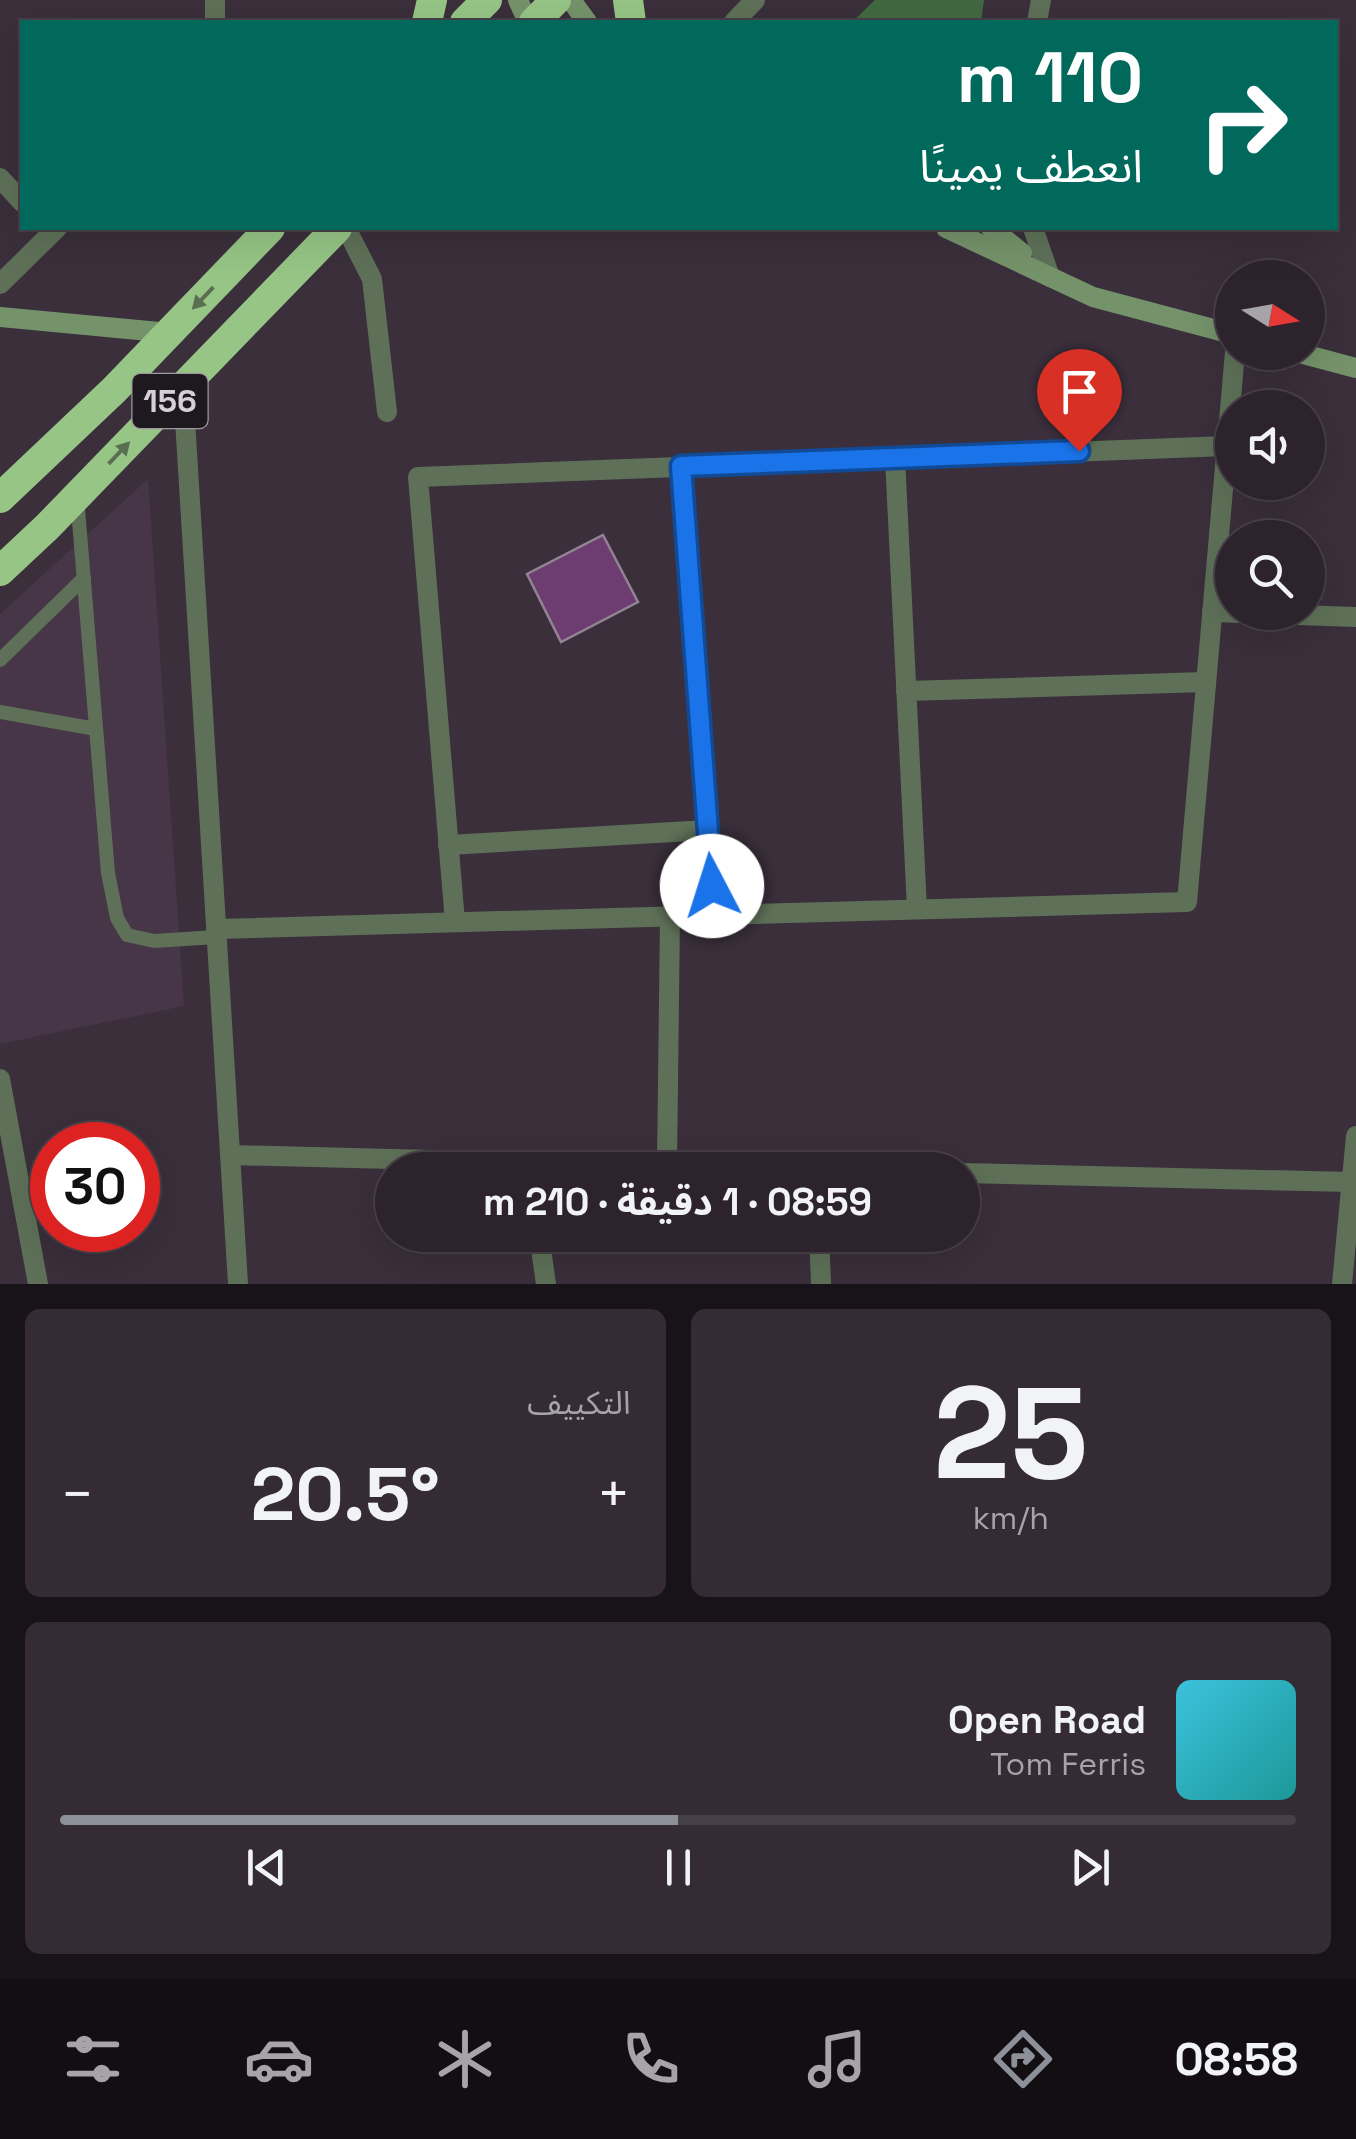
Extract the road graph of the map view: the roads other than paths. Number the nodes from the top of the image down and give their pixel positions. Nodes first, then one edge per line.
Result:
1 (487, 0) edge
2 (556, 0) edge
3 (571, 0) edge
4 (754, 0) edge
5 (468, 20) edge
6 (533, 20) edge
7 (586, 20) edge
8 (736, 20) edge
9 (0, 178) edge
10 (20, 200) edge
11 (51, 230) edge
12 (268, 230) edge
13 (335, 230) edge
14 (347, 230) edge
15 (950, 230) edge
16 (993, 230) edge
17 (1034, 230) edge
18 (1050, 277) junction
19 (0, 284) edge
20 (0, 318) edge
21 (1215, 329) edge
22 (170, 332) junction
23 (1325, 360) edge
24 (1356, 368) edge
25 (182, 387) junction
26 (387, 412) dead end
27 (1215, 446) edge
28 (894, 458) junction
29 (681, 466) junction
30 (77, 496) junction
31 (0, 498) edge
32 (1222, 500) edge
33 (0, 571) edge
34 (84, 578) junction
35 (1212, 612) junction
36 (1356, 617) edge
37 (0, 660) edge
38 (1206, 682) junction
39 (906, 691) junction
40 (0, 712) edge
41 (96, 729) junction
42 (708, 830) junction
43 (448, 845) junction
44 (917, 909) junction
45 (714, 915) junction
46 (670, 916) junction
47 (455, 922) junction
48 (216, 933) junction
49 (0, 1079) edge
50 (1356, 1136) edge
51 (668, 1152) edge
52 (230, 1155) junction
53 (375, 1160) edge
54 (980, 1173) edge
55 (1351, 1182) junction
56 (541, 1252) edge
57 (820, 1252) edge
58 (38, 1284) edge
59 (238, 1284) edge
60 (546, 1284) edge
61 (821, 1284) edge
62 (1342, 1284) edge

1 - 5 highway
2 - 6 highway
3 - 7 street
4 - 8 street
9 - 10 street
11 - 19 street
12 -> 22 highway, 156
13 - 25 highway, 156
14 - 26 street
15 - 18 street
16 - 18 street
17 - 18 street
18 - 21 street
20 - 22 street
22 - 31 highway, 156
23 - 24 street
30 -> 25 highway, 156
25 - 48 street
27 - 28 street
28 - 29 street
28 - 39 street
29 - 42 street
29 - 43 street
30 - 33 highway, 156
30 - 34 lane
32 - 35 street
34 - 37 lane
34 - 41 lane
35 - 36 street
35 - 38 street
38 - 39 street
38 - 44 street
39 - 44 street
40 - 41 lane
41 - 48 lane
42 - 43 street
42 - 45 street
43 - 47 street
44 - 45 street
45 - 46 street
46 - 47 street
46 - 51 street
47 - 48 street
48 - 52 street
49 - 58 street
50 - 55 street
52 - 53 street
52 - 59 street
54 - 55 street
55 - 62 street
56 - 60 street
57 - 61 street

